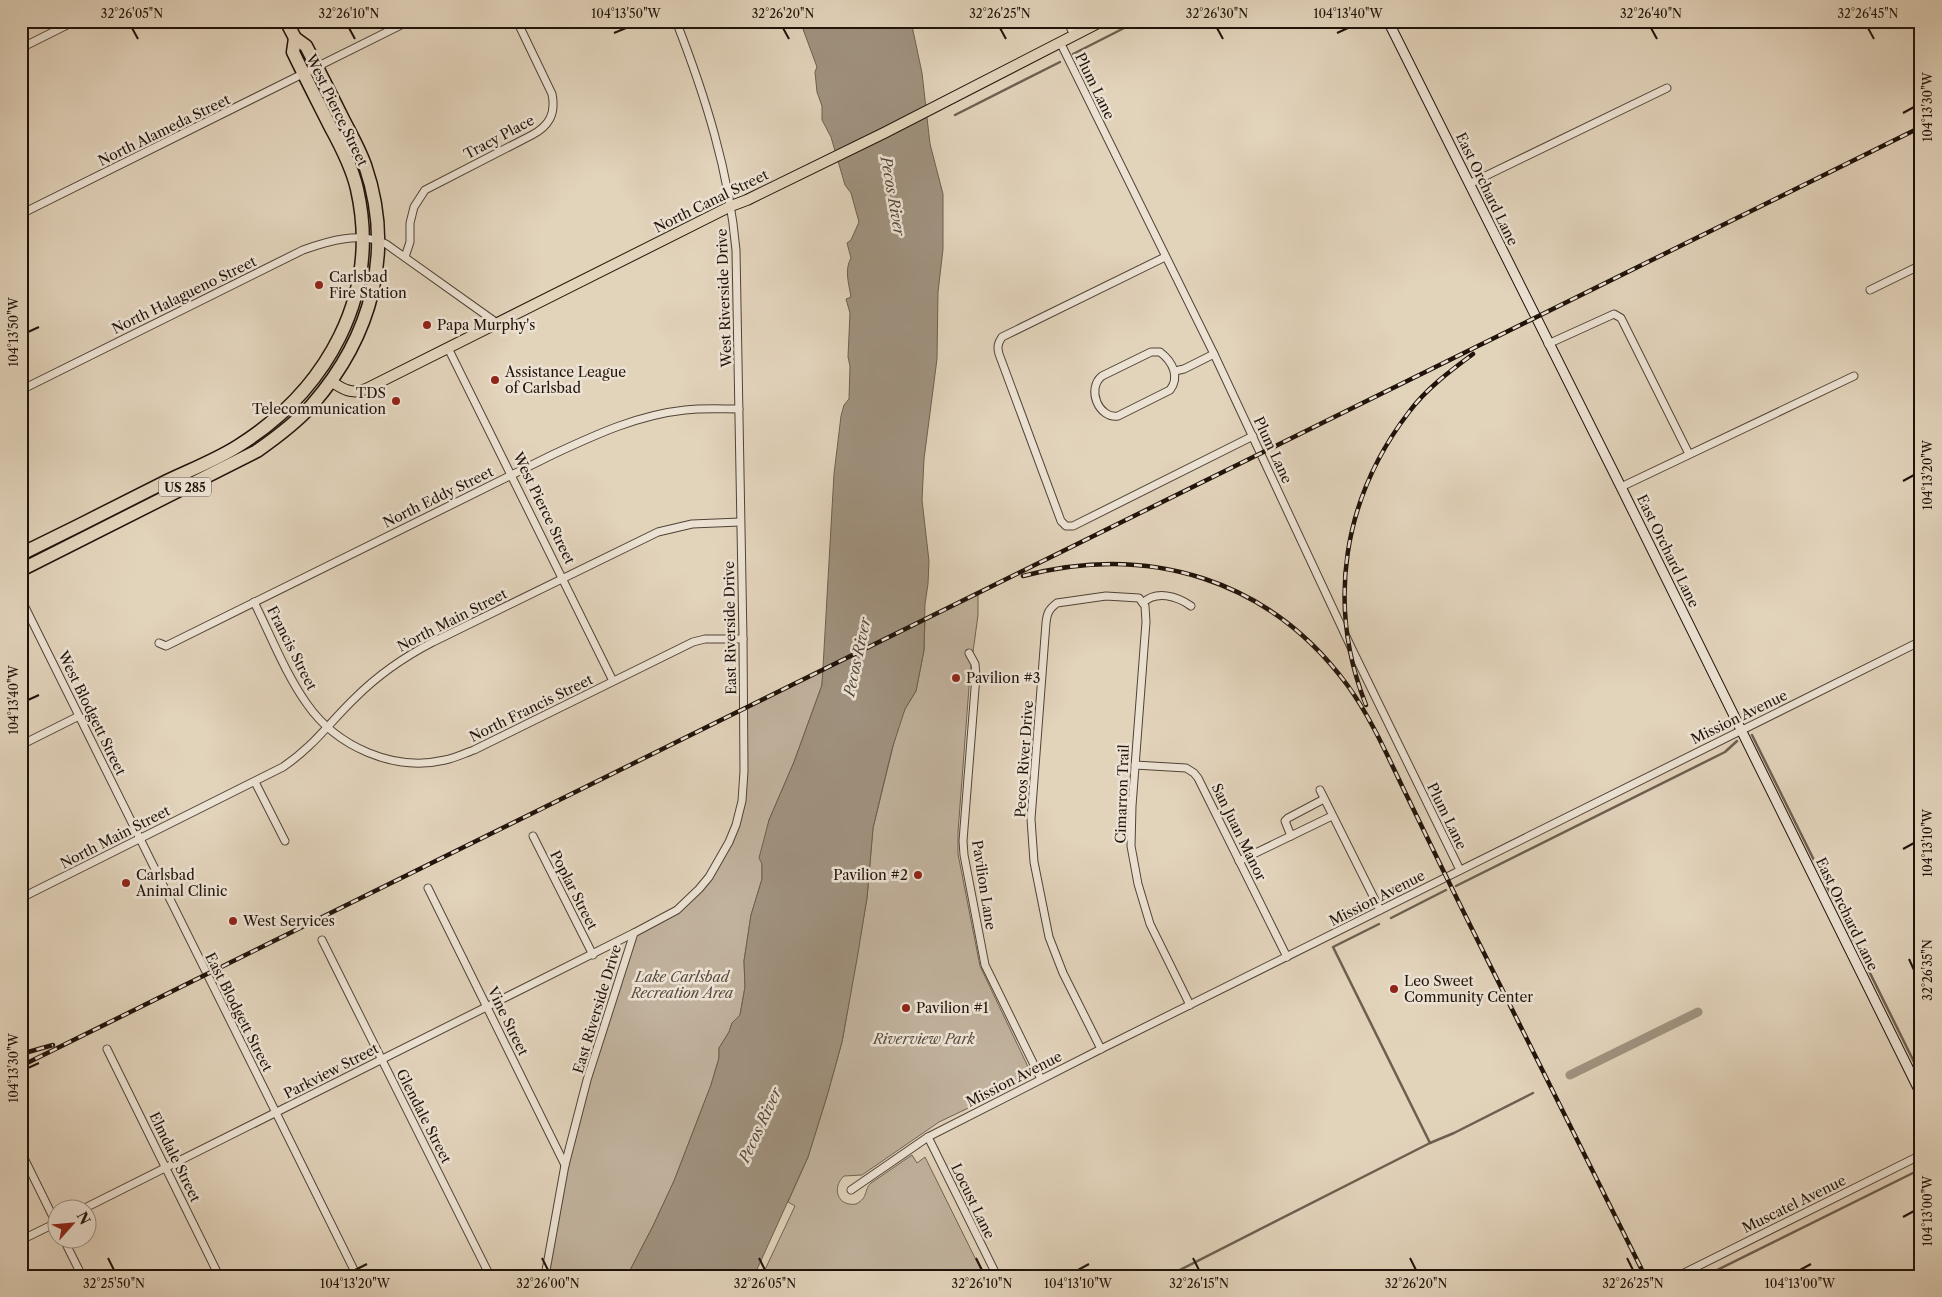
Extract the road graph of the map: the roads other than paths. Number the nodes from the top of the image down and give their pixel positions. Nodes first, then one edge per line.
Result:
1 (75, 21) edge
2 (286, 21) edge
3 (409, 21) edge
4 (516, 21) edge
5 (676, 21) edge
6 (1067, 21) edge
7 (1102, 21) edge
8 (1388, 21) edge
9 (1074, 35) junction
10 (295, 38) junction
11 (1060, 42) junction
12 (21, 48) edge
13 (317, 67) junction
14 (304, 74) junction
15 (1667, 88) dead end
16 (1468, 184) junction
17 (732, 206) junction
18 (21, 214) edge
19 (363, 238) junction
20 (379, 240) junction
21 (405, 257) junction
22 (1166, 257) junction
23 (1921, 265) edge
24 (1870, 290) dead end
25 (497, 323) junction
26 (1548, 344) junction
27 (448, 348) junction
28 (1214, 354) junction
29 (1174, 371) junction
30 (1854, 376) dead end
31 (331, 381) junction
32 (21, 390) edge
33 (301, 391) junction
34 (739, 409) junction
35 (1253, 436) junction
36 (1689, 454) junction
37 (511, 475) junction
38 (1621, 487) junction
39 (740, 522) junction
40 (21, 554) edge
41 (21, 570) edge
42 (562, 578) junction
43 (21, 599) edge
44 (254, 602) junction
45 (1143, 603) junction
46 (1191, 606) dead end
47 (743, 639) junction
48 (1921, 641) edge
49 (159, 643) dead end
50 (969, 653) dead end
51 (613, 681) junction
52 (79, 716) junction
53 (328, 728) junction
54 (1741, 730) junction
55 (21, 745) edge
56 (1135, 765) junction
57 (255, 782) junction
58 (1320, 790) dead end
59 (1324, 799) junction
60 (1332, 816) junction
61 (533, 836) dead end
62 (1290, 836) junction
63 (140, 839) junction
64 (285, 841) dead end
65 (1239, 861) junction
66 (1460, 870) junction
67 (428, 888) dead end
68 (21, 898) edge
69 (1380, 910) junction
70 (634, 933) junction
71 (322, 940) dead end
72 (593, 954) junction
73 (1287, 957) junction
74 (1190, 1005) junction
75 (488, 1007) junction
76 (1101, 1049) junction
77 (107, 1050) dead end
78 (382, 1060) junction
79 (1041, 1079) junction
80 (1921, 1094) edge
81 (276, 1113) junction
82 (928, 1137) junction
83 (21, 1152) edge
84 (1921, 1155) edge
85 (565, 1165) junction
86 (166, 1167) junction
87 (851, 1190) dead end
88 (98, 1201) edge
89 (48, 1206) edge
90 (48, 1228) edge
91 (21, 1240) edge
92 (69, 1250) edge
93 (82, 1276) edge
94 (220, 1276) edge
95 (357, 1276) edge
96 (490, 1276) edge
97 (545, 1276) edge
98 (997, 1276) edge
99 (1678, 1276) edge

1 - 12 street
2 - 10 highway, West Pierce Street / US 285
3 - 13 street
4 - 21 street, Tracy Place
5 - 17 street, West Riverside Drive
6 - 9 street
7 - 9 main road, North Canal Street
8 - 16 street, East Orchard Lane
9 - 11 main road, North Canal Street
10 - 13 highway, West Pierce Street / US 285
10 - 14 highway, West Pierce Street / US 285
11 - 17 main road, North Canal Street
11 - 22 street, Plum Lane
13 - 14 street, North Alameda Street
13 - 20 highway, West Pierce Street / US 285
14 - 18 street, North Alameda Street
14 - 19 highway, West Pierce Street / US 285
15 - 16 street
16 - 26 street, East Orchard Lane
17 - 25 main road, North Canal Street
17 - 34 street, West Riverside Drive
19 - 20 street
19 - 32 street, North Halagueno Street
19 - 33 highway, US 285
20 - 21 street
20 - 31 highway, US 285
21 - 25 street
22 - 28 street, Plum Lane
22 - 35 street
23 - 24 street
25 - 27 main road, North Canal Street
26 - 36 street
26 - 38 street, East Orchard Lane
27 - 31 main road, North Canal Street
27 - 37 street, West Pierce Street
28 - 29 street
28 - 35 street, Plum Lane
29 - 29 street
30 - 36 street
31 - 33 highway
31 - 41 highway, US 285
33 - 40 highway, US 285
34 - 37 street, North Eddy Street
34 - 39 street, West Riverside Drive
35 - 66 street, Plum Lane
36 - 38 street
37 - 42 street, West Pierce Street
37 - 44 street, North Eddy Street
38 - 54 street, East Orchard Lane
39 - 42 street, North Main Street
39 - 47 street, East Riverside Drive
42 - 51 street, West Pierce Street
42 - 53 street, North Main Street
43 - 52 street, West Blodgett Street
44 - 49 street, North Eddy Street
44 - 53 street, Francis Street
45 - 46 street
45 - 56 street, Cimarron Trail
45 - 76 street, Pecos River Drive
47 - 51 street, North Francis Street
47 - 70 street, East Riverside Drive
48 - 54 street, Mission Avenue
50 - 79 street, Pavilion Lane
51 - 53 street, North Francis Street
52 - 55 street
52 - 63 street, West Blodgett Street
53 - 57 street, North Main Street
54 - 66 street, Mission Avenue
54 - 80 street, East Orchard Lane
56 - 65 street, San Juan Manor
56 - 74 street, Cimarron Trail
57 - 63 street, North Main Street
57 - 64 street
58 - 59 street
59 - 60 street
59 - 62 street
60 - 62 street
60 - 69 street
61 - 72 street, Poplar Street
62 - 65 street
63 - 68 street, North Main Street
63 - 81 street, East Blodgett Street
65 - 73 street, San Juan Manor
66 - 69 street, Mission Avenue
67 - 75 street, Vine Street
69 - 73 street, Mission Avenue
70 - 72 street, Parkview Street
70 - 85 street, East Riverside Drive
71 - 78 street, Glendale Street
72 - 75 street, Parkview Street
73 - 74 street, Mission Avenue
74 - 76 street, Mission Avenue
75 - 78 street, Parkview Street
75 - 85 street, Vine Street
76 - 79 street, Mission Avenue
77 - 86 street, Elmdale Street
78 - 81 street, Parkview Street
78 - 96 street, Glendale Street
79 - 82 street, Mission Avenue
81 - 86 street, Parkview Street
81 - 95 street, East Blodgett Street
82 - 87 street, Mission Avenue
82 - 98 street, Locust Lane
83 - 89 street
84 - 99 street, Muscatel Avenue
85 - 97 street, East Riverside Drive
86 - 88 street, Parkview Street
86 - 94 street, Elmdale Street
90 - 91 street
92 - 93 street

